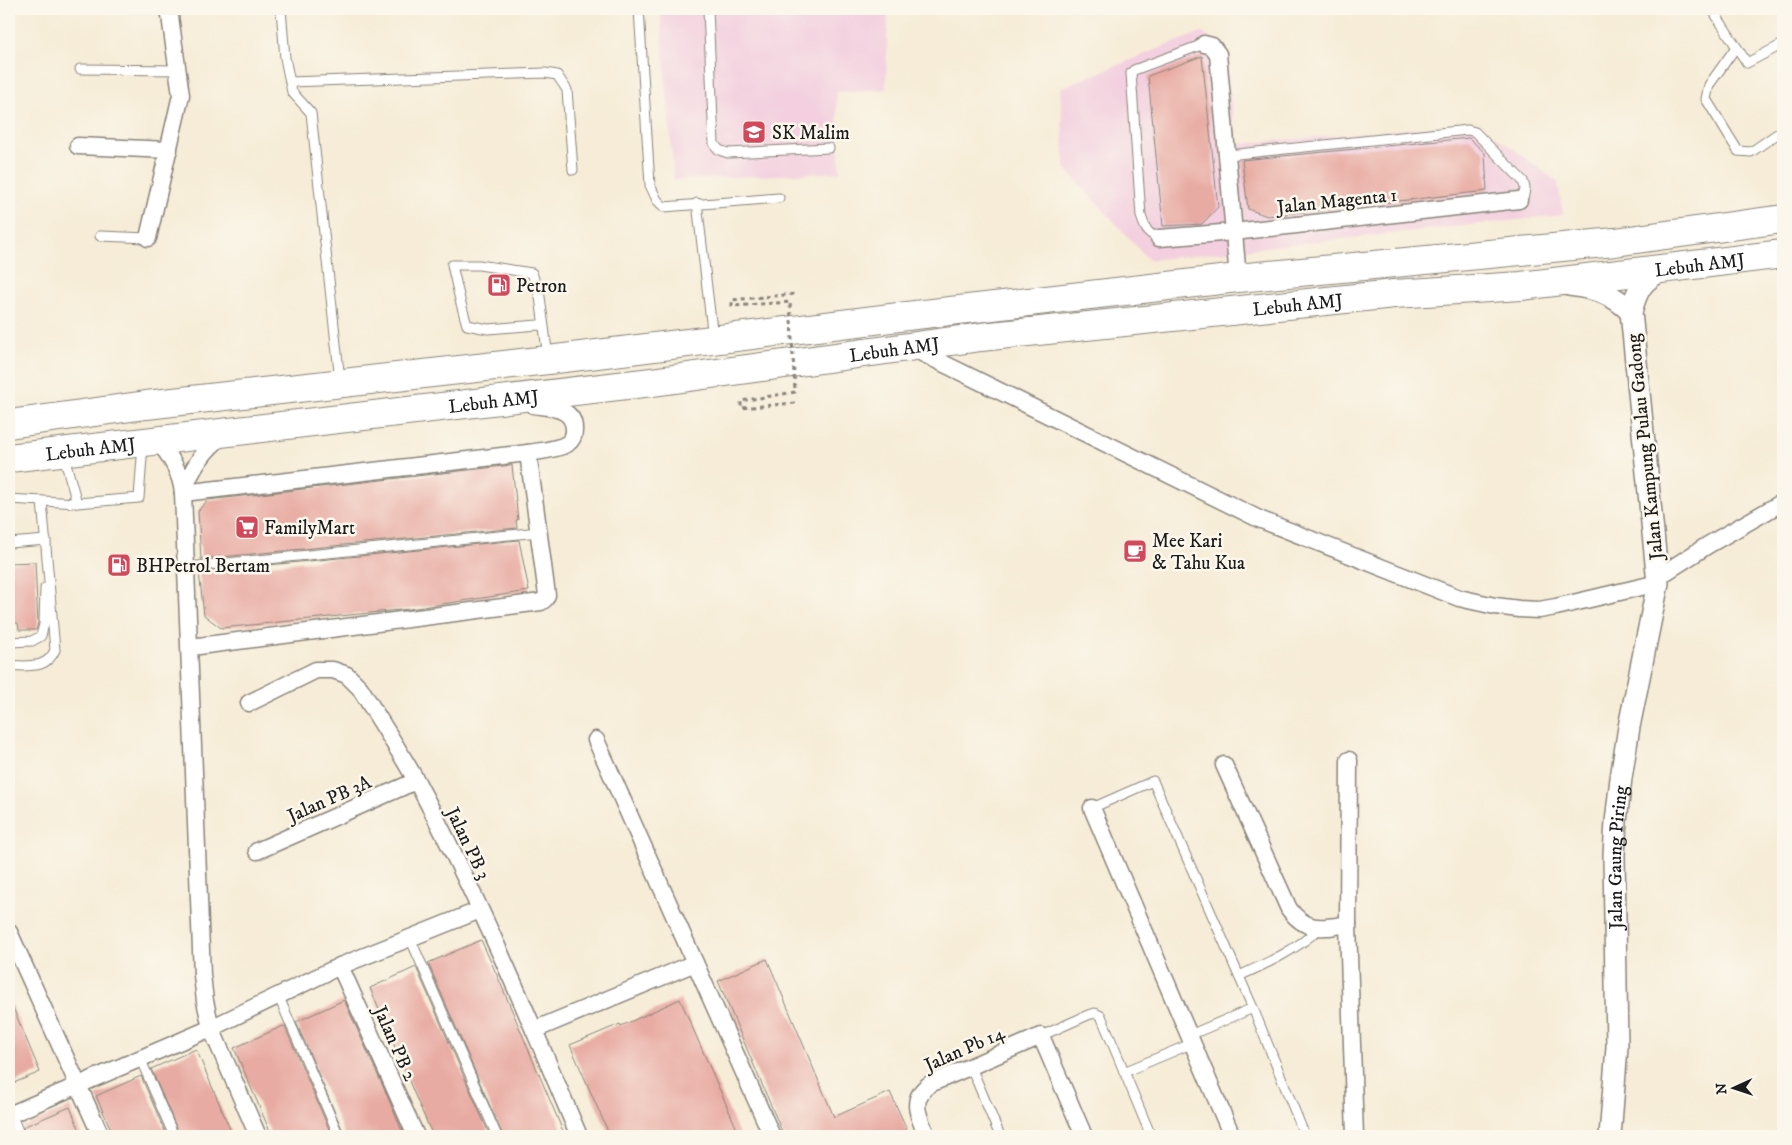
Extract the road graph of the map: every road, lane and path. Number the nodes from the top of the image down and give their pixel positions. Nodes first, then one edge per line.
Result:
1 (169, 9) edge
2 (281, 9) edge
3 (639, 9) edge
4 (708, 9) edge
5 (1712, 9) edge
6 (1204, 44) joint
7 (1783, 44) edge
8 (1736, 47) junction
9 (80, 69) dead end
10 (178, 70) junction
11 (290, 82) junction
12 (1783, 130) edge
13 (78, 146) dead end
14 (828, 148) dead end
15 (169, 150) junction
16 (1228, 155) junction
17 (573, 170) dead end
18 (778, 198) dead end
19 (1519, 200) joint
20 (697, 203) junction
21 (1783, 219) edge
22 (1234, 232) junction
23 (100, 236) dead end
24 (148, 238) joint
25 (1159, 238) joint
26 (1783, 254) edge
27 (1664, 268) junction
28 (1238, 278) junction
29 (1550, 283) junction
30 (795, 294) dead end
31 (1630, 312) junction
32 (544, 327) junction
33 (713, 340) junction
34 (910, 347) junction
35 (548, 360) junction
36 (340, 383) junction
37 (522, 397) junction
38 (795, 403) dead end
39 (9, 424) edge
40 (228, 432) junction
41 (150, 440) junction
42 (63, 451) junction
43 (528, 453) junction
44 (9, 458) edge
45 (183, 493) junction
46 (9, 499) edge
47 (42, 501) junction
48 (1783, 502) edge
49 (77, 503) junction
50 (538, 532) junction
51 (46, 540) junction
52 (9, 543) edge
53 (187, 567) junction
54 (1658, 580) junction
55 (9, 642) edge
56 (190, 647) junction
57 (9, 666) edge
58 (249, 703) dead end
59 (596, 740) dead end
60 (1349, 760) dead end
61 (1224, 765) dead end
62 (416, 781) junction
63 (1092, 808) joint
64 (257, 851) dead end
65 (480, 910) junction
66 (1348, 924) junction
67 (1320, 928) junction
68 (9, 932) edge
69 (410, 938) junction
70 (695, 962) junction
71 (340, 966) junction
72 (1239, 976) junction
73 (278, 996) junction
74 (1253, 1008) junction
75 (211, 1028) junction
76 (534, 1030) junction
77 (1041, 1036) junction
78 (1192, 1039) junction
79 (140, 1058) junction
80 (971, 1067) junction
81 (1124, 1072) junction
82 (78, 1084) junction
83 (9, 1112) edge
84 (20, 1136) edge
85 (101, 1136) edge
86 (174, 1136) edge
87 (258, 1136) edge
88 (339, 1136) edge
89 (416, 1136) edge
90 (497, 1136) edge
91 (579, 1136) edge
92 (772, 1136) edge
93 (927, 1136) edge
94 (1000, 1136) edge
95 (1084, 1136) edge
96 (1152, 1136) edge
97 (1232, 1136) edge
98 (1306, 1136) edge
99 (1355, 1136) edge
100 (1610, 1136) edge

1 - 10 street
2 - 11 lane
3 - 20 lane
4 - 14 lane
5 - 8 lane
6 - 16 street
6 - 25 lane
7 - 8 lane
8 - 12 lane
9 - 10 lane
10 - 15 street
11 - 17 lane
11 - 36 lane
13 - 15 street
15 - 24 street
16 - 19 lane
16 - 22 street
18 - 20 lane
19 - 22 street, Jalan Magenta 1
20 - 33 lane
21 - 28 highway, Lebuh AMJ
22 - 25 street, Jalan Magenta 1
22 - 28 street
23 - 24 lane
26 - 27 highway, Lebuh AMJ
27 - 29 highway, Lebuh AMJ
27 - 31 street
28 - 33 highway, Lebuh AMJ
29 - 31 street
29 - 34 highway, Lebuh AMJ
30 - 38 path, bridge
31 - 54 street, Jalan Kampung Pulau Gadong
32 - 32 lane
32 - 35 lane
33 - 35 highway, Lebuh AMJ
34 - 37 highway, Lebuh AMJ
34 - 54 street
35 - 36 highway, Lebuh AMJ
36 - 39 highway, Lebuh AMJ
37 - 40 highway, Lebuh AMJ
37 - 43 street
40 - 41 highway, Lebuh AMJ
40 - 45 street
41 - 42 highway, Lebuh AMJ
41 - 45 street
41 - 49 lane
42 - 44 highway, Lebuh AMJ
42 - 49 lane
43 - 45 street
43 - 50 street
45 - 53 street
46 - 47 lane
47 - 49 lane
47 - 51 lane
48 - 54 street
50 - 53 lane
50 - 56 street
51 - 52 lane
51 - 55 lane
51 - 57 lane
53 - 56 street
54 - 100 street, Jalan Gaung Piring
56 - 75 street
58 - 62 street, Jalan PB 3
59 - 70 street
60 - 66 street
61 - 67 street
62 - 64 street, Jalan PB 3A
62 - 65 street, Jalan PB 3
63 - 72 lane
63 - 78 street
65 - 69 street
65 - 76 street, Jalan PB 3
66 - 67 street
66 - 99 street
67 - 72 lane
68 - 82 street
69 - 71 street
69 - 90 lane
70 - 76 street
70 - 92 street
71 - 73 street
71 - 89 street, Jalan PB 2
72 - 74 lane
73 - 75 street
73 - 88 lane
74 - 78 lane
74 - 98 lane
75 - 79 street
75 - 87 street
76 - 91 street, Jalan PB 3
77 - 80 street, Jalan Pb 14
77 - 81 lane
77 - 95 street
78 - 81 lane
78 - 97 street
79 - 82 street
79 - 86 lane
80 - 93 street, Jalan Pb 14
80 - 94 lane
81 - 96 lane
82 - 83 street
82 - 85 street
83 - 84 lane

